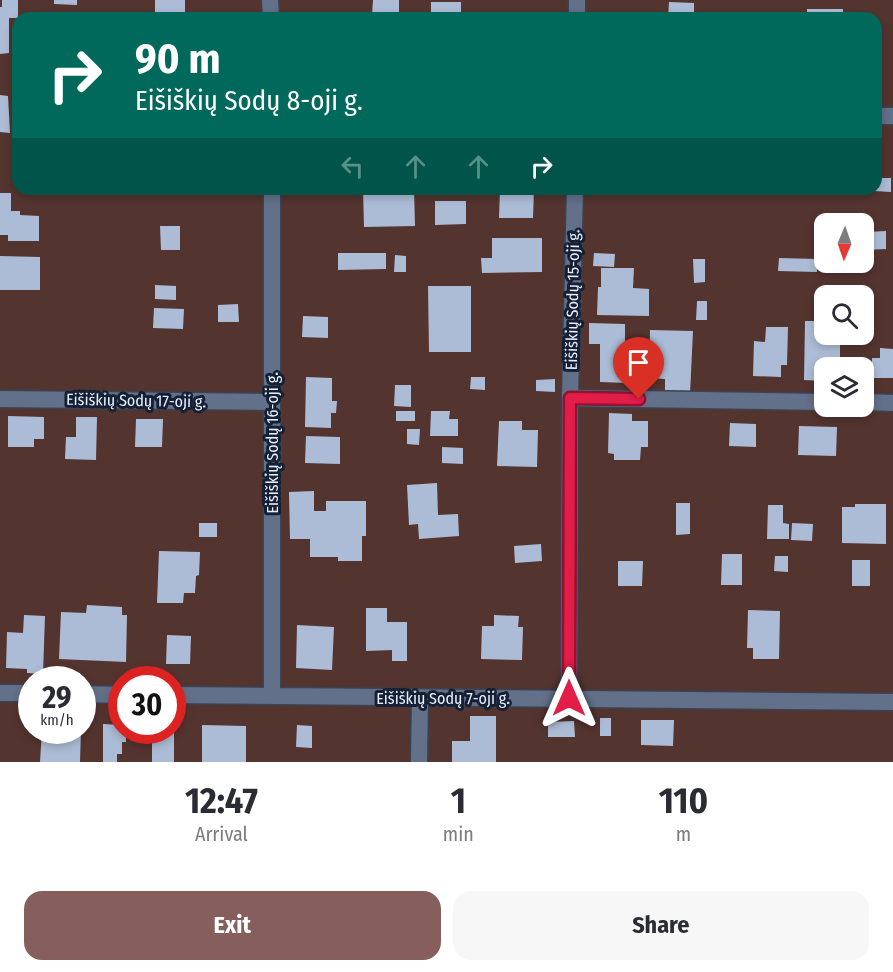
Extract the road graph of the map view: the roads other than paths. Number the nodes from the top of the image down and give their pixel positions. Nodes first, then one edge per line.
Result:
1 (272, 195) edge
2 (575, 195) edge
3 (570, 398) junction
4 (0, 399) edge
5 (272, 402) junction
6 (814, 402) edge
7 (874, 402) edge
8 (893, 403) edge
9 (0, 693) edge
10 (18, 693) edge
11 (186, 695) edge
12 (272, 696) junction
13 (420, 698) junction
14 (569, 698) junction
15 (893, 702) edge
16 (419, 762) edge

1 - 5 street, Eišiškių Sodų 16-oji g.
2 - 3 street, Eišiškių Sodų 15-oji g.
3 - 6 street
3 - 14 street, Eišiškių Sodų 15-oji g.
4 - 5 street, Eišiškių Sodų 17-oji g.
5 - 12 street, Eišiškių Sodų 16-oji g.
7 - 8 street
9 - 10 street
11 - 12 street, Eišiškių Sodų 7-oji g.
12 - 13 street, Eišiškių Sodų 7-oji g.
13 - 14 street, Eišiškių Sodų 7-oji g.
13 - 16 street
14 - 15 street, Eišiškių Sodų 7-oji g.

